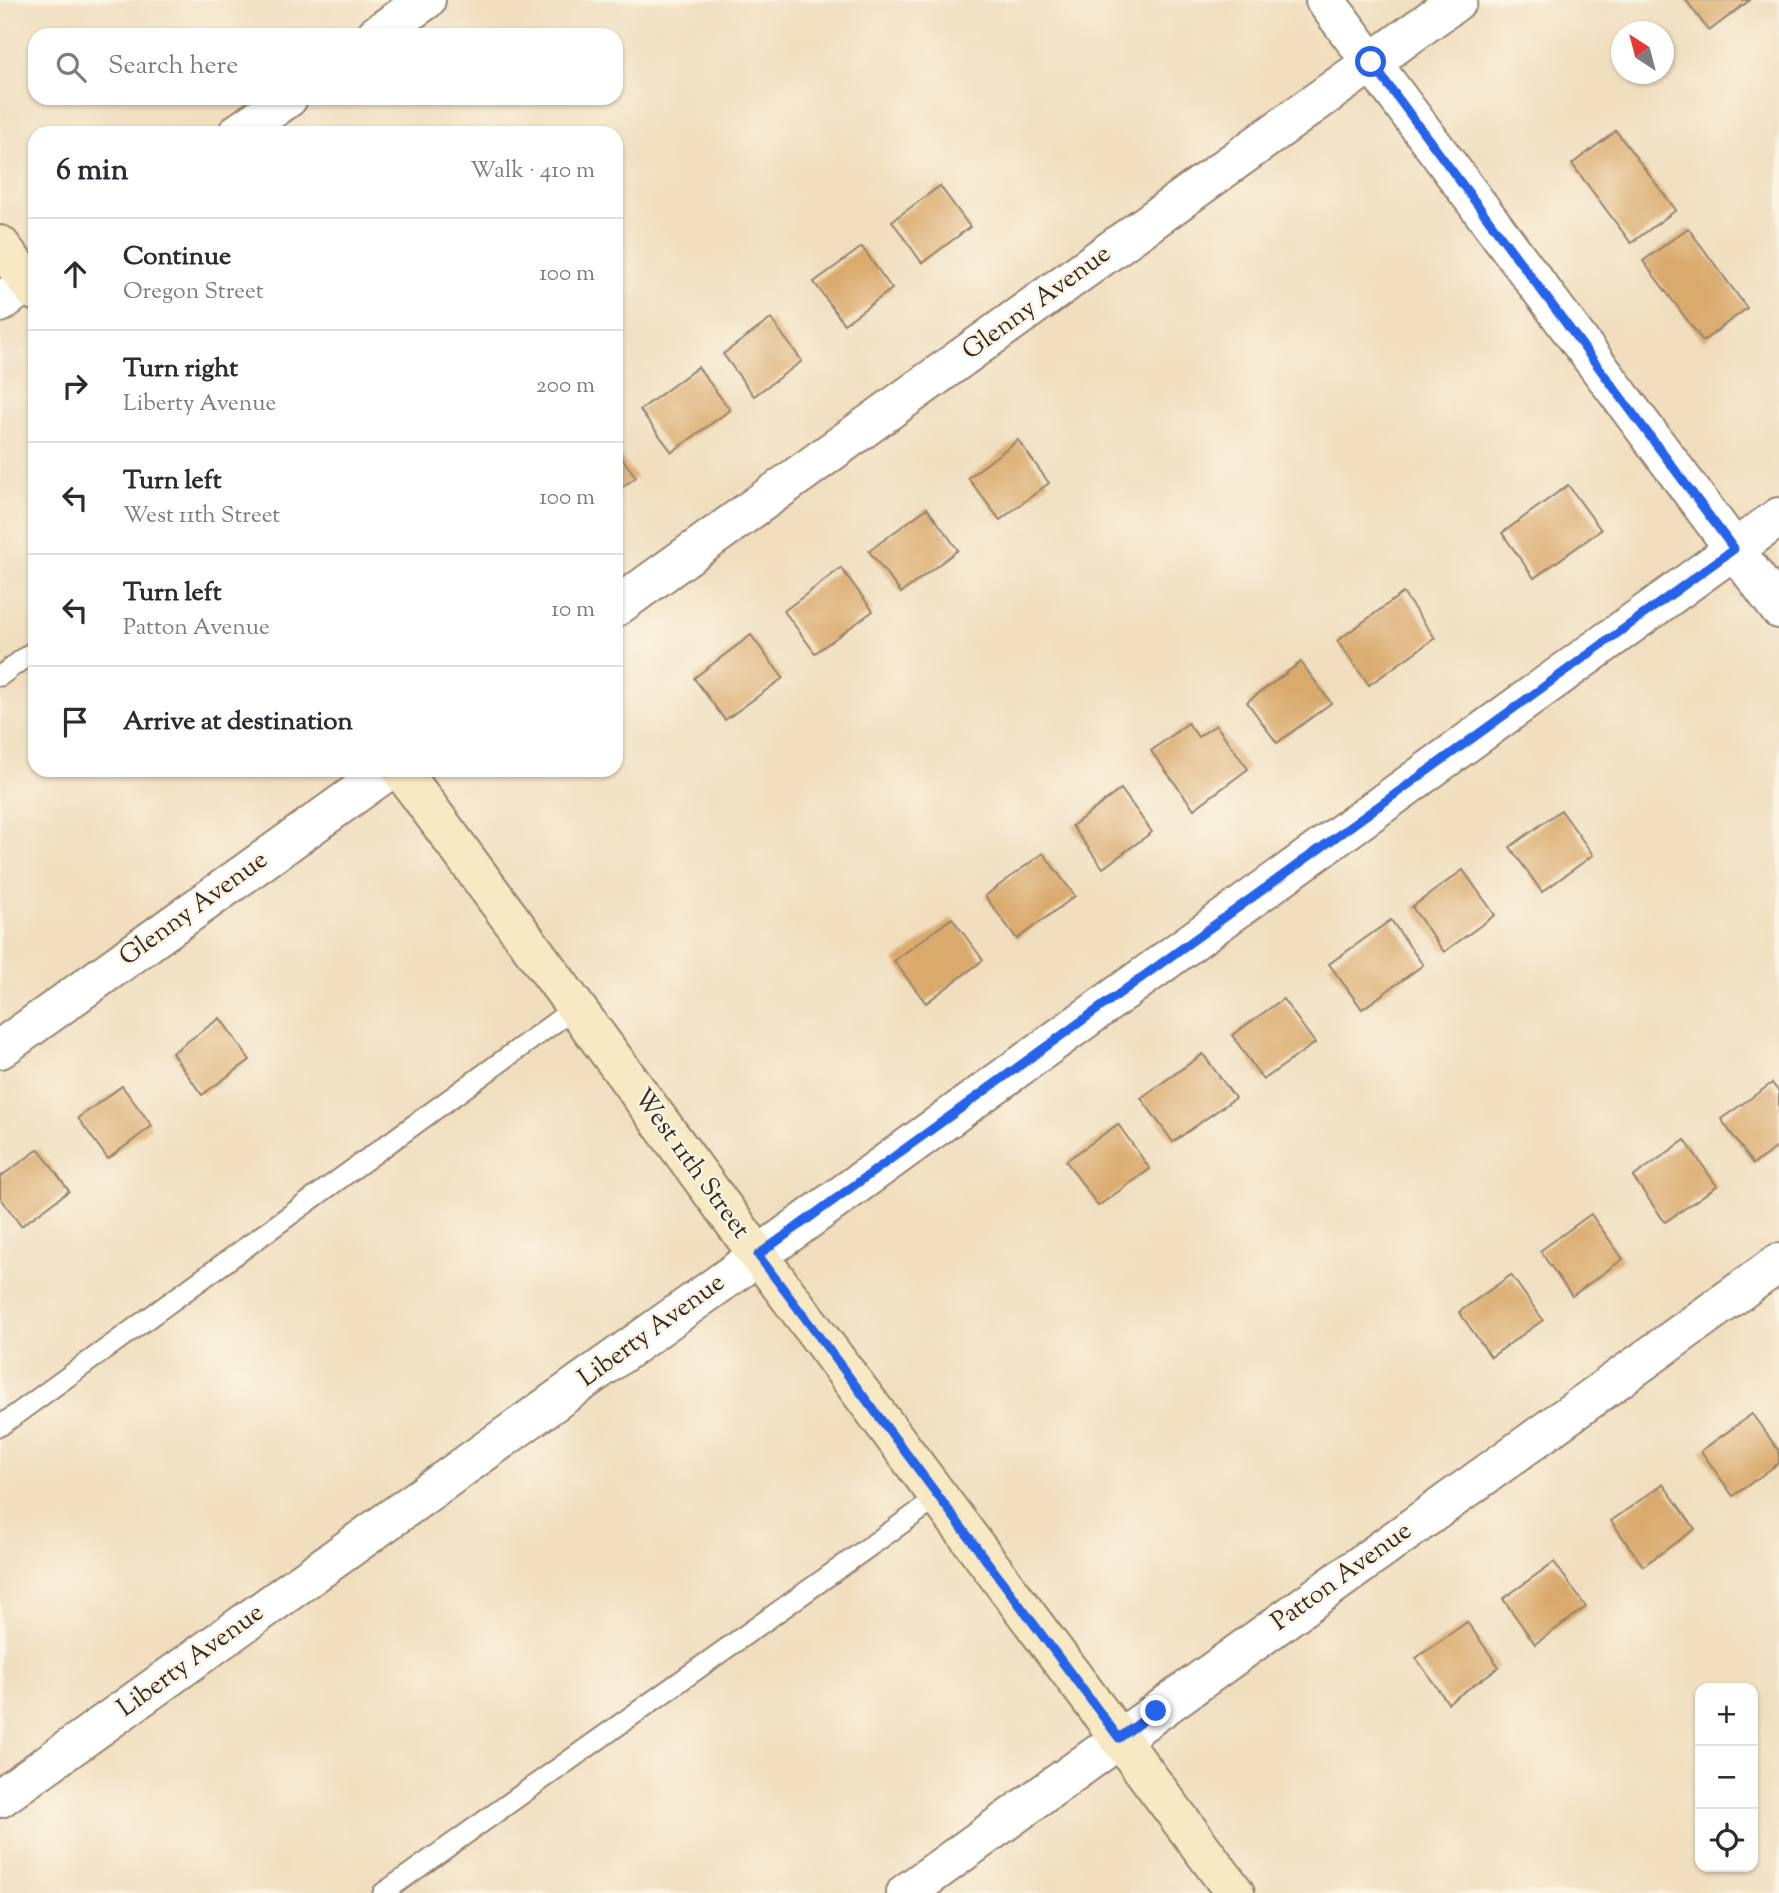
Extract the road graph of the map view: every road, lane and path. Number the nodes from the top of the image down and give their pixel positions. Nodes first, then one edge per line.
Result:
1 (426, 0) edge
2 (1325, 0) edge
3 (1458, 0) edge
4 (386, 28) edge
5 (1371, 62) junction
6 (278, 105) edge
7 (249, 126) edge
8 (0, 245) edge
9 (24, 289) edge
10 (1779, 517) edge
11 (1734, 549) junction
12 (623, 602) edge
13 (1779, 609) edge
14 (28, 655) edge
15 (0, 676) edge
16 (379, 777) edge
17 (406, 777) edge
18 (576, 1007) junction
19 (0, 1049) edge
20 (758, 1255) junction
21 (1779, 1263) edge
22 (0, 1426) edge
23 (939, 1497) junction
24 (1119, 1738) junction
25 (0, 1798) edge
26 (383, 1893) edge
27 (906, 1893) edge
28 (1235, 1893) edge

1 - 4 street
2 - 5 street
3 - 5 street, Glenny Avenue
5 - 11 street
5 - 12 street, Glenny Avenue
6 - 7 street
8 - 9 main road
10 - 11 street, Liberty Avenue
11 - 13 street
11 - 20 street, Liberty Avenue
14 - 15 lane
16 - 19 street, Glenny Avenue
17 - 18 main road, West 11th Street
18 - 20 main road, West 11th Street
18 - 22 lane
20 - 23 main road, West 11th Street
20 - 25 street, Liberty Avenue
21 - 24 street, Patton Avenue
23 - 24 main road, West 11th Street
23 - 26 lane
24 - 27 street, Patton Avenue
24 - 28 main road, West 11th Street

